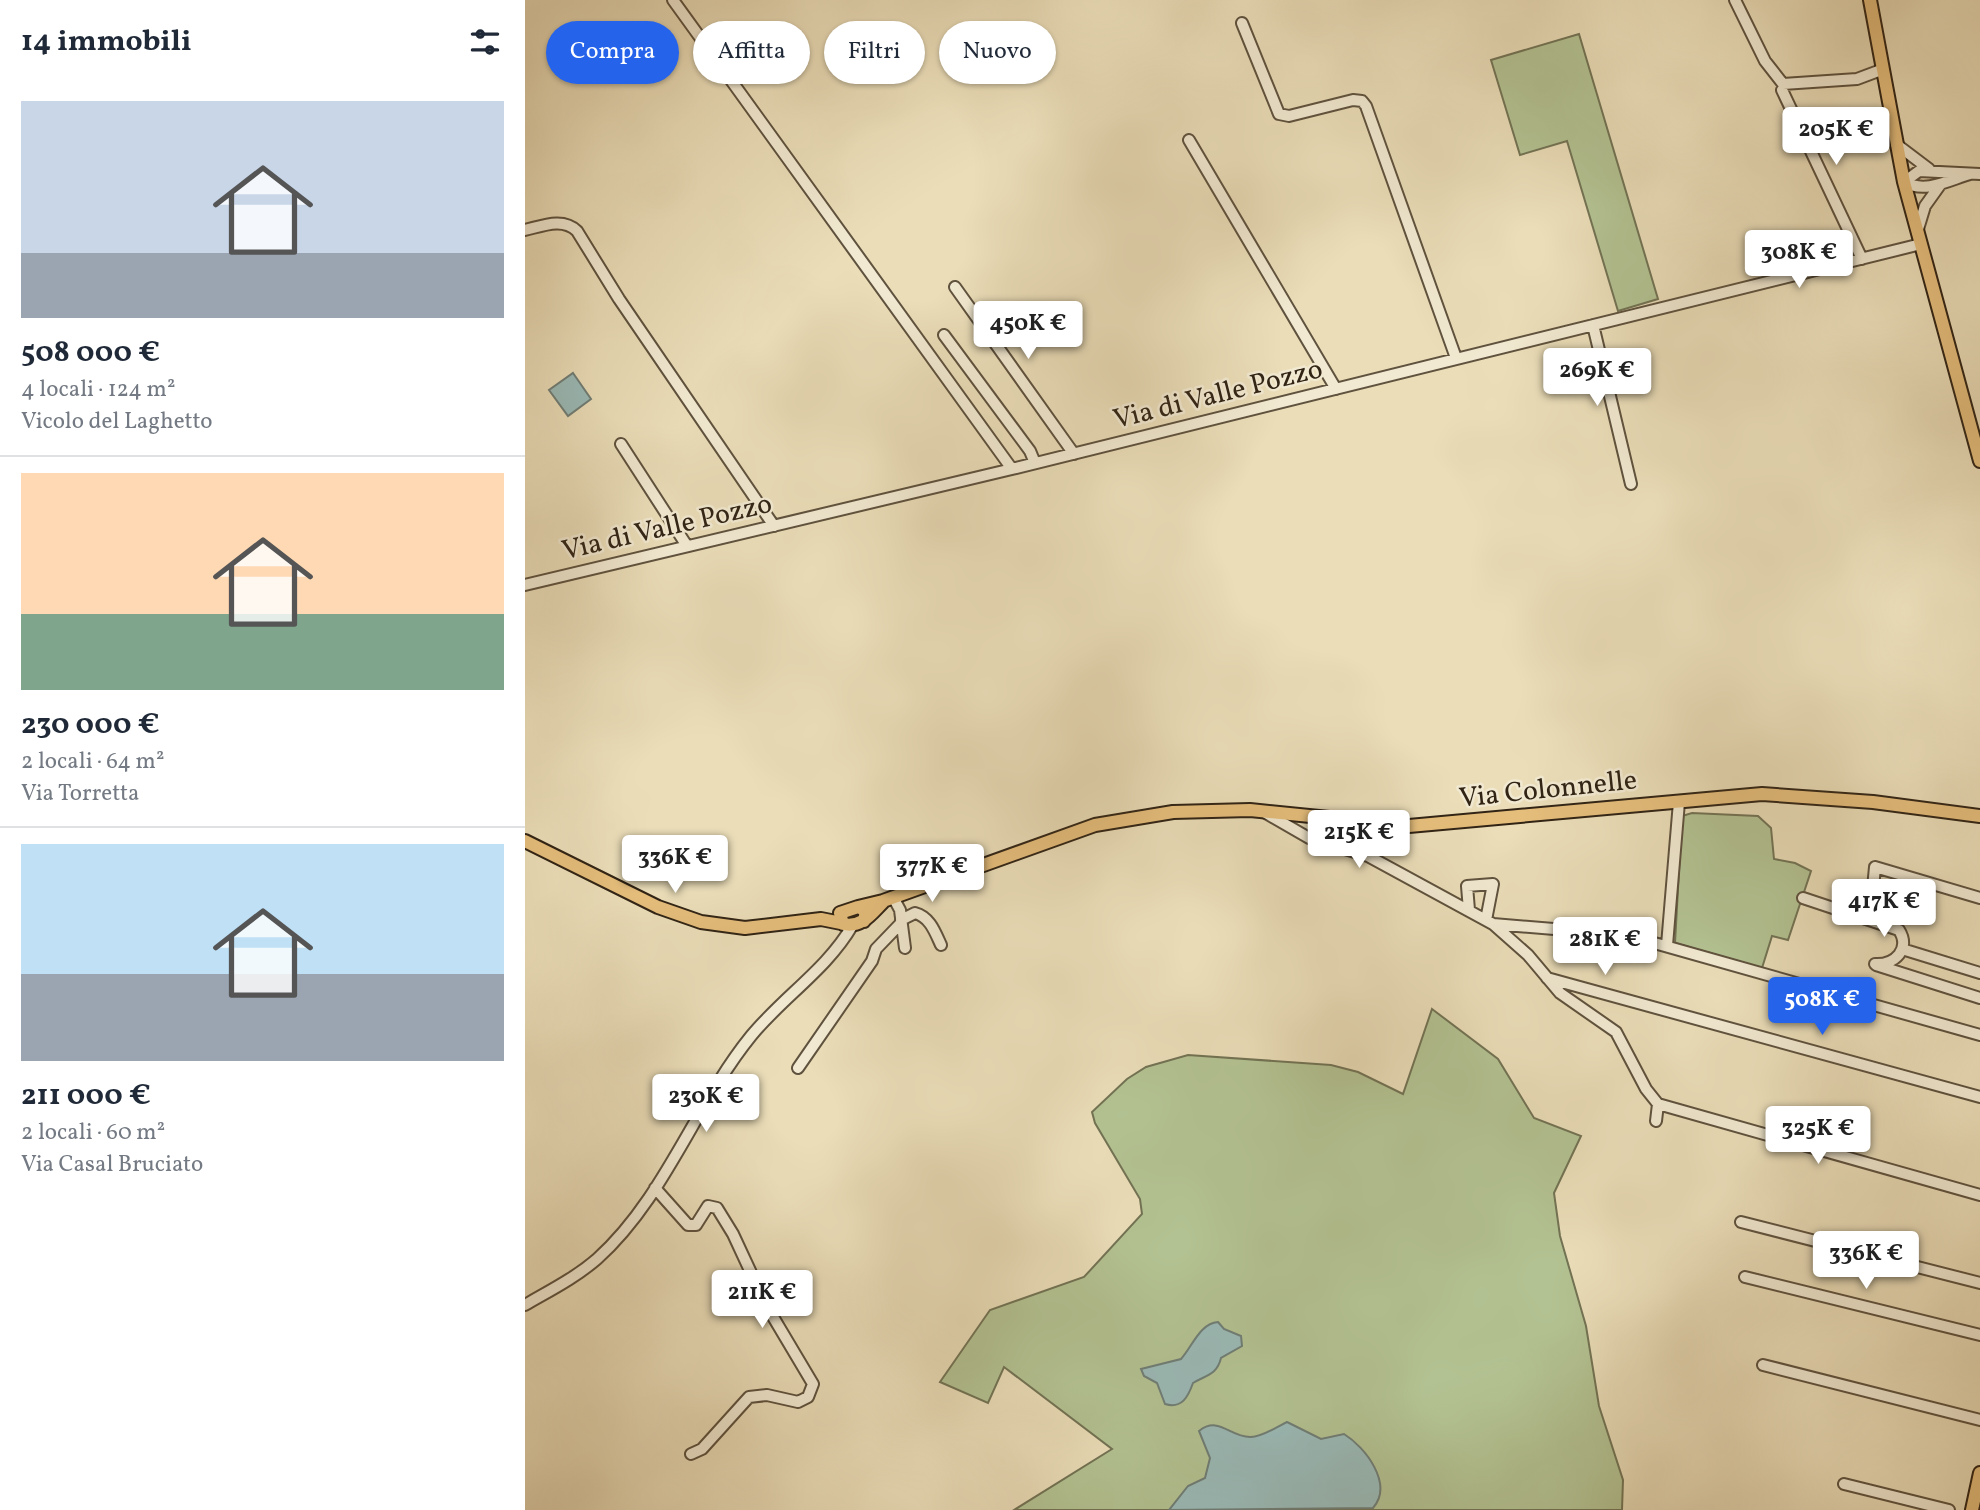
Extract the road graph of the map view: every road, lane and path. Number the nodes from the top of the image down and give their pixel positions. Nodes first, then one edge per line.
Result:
1 (673, 0) edge
2 (1735, 0) edge
3 (1870, 0) edge
4 (1242, 23) dead end
5 (1881, 70) junction
6 (1781, 90) dead end
7 (1189, 140) dead end
8 (1896, 144) junction
9 (1935, 172) junction
10 (1975, 174) edge
11 (1904, 182) junction
12 (1941, 184) junction
13 (525, 230) edge
14 (1919, 238) junction
15 (1862, 258) junction
16 (955, 287) dead end
17 (1593, 325) junction
18 (944, 335) dead end
19 (1456, 358) junction
20 (1336, 389) junction
21 (621, 444) dead end
22 (1074, 454) junction
23 (1980, 461) edge
24 (1035, 463) junction
25 (1011, 469) junction
26 (1631, 484) dead end
27 (774, 526) junction
28 (687, 546) junction
29 (525, 585) edge
30 (1679, 802) junction
31 (1262, 811) junction
32 (1980, 816) edge
33 (525, 841) edge
34 (1804, 898) dead end
35 (1980, 898) edge
36 (888, 899) junction
37 (858, 907) junction
38 (1469, 910) junction
39 (1870, 919) junction
40 (846, 921) junction
41 (901, 922) junction
42 (1490, 922) junction
43 (941, 944) dead end
44 (1667, 945) junction
45 (905, 948) dead end
46 (1902, 949) junction
47 (1980, 973) edge
48 (1547, 978) junction
49 (1980, 998) edge
50 (1980, 1035) edge
51 (798, 1068) dead end
52 (1980, 1097) edge
53 (1658, 1103) junction
54 (1656, 1121) dead end
55 (655, 1188) junction
56 (1980, 1195) edge
57 (1741, 1222) dead end
58 (1745, 1277) dead end
59 (1980, 1283) edge
60 (525, 1305) edge
61 (1980, 1335) edge
62 (1763, 1365) dead end
63 (1980, 1420) edge
64 (691, 1454) dead end
65 (1980, 1473) edge
66 (1844, 1484) dead end
67 (1949, 1510) edge
68 (1972, 1510) edge

1 - 25 street
2 - 5 street
3 - 5 main road
4 - 19 street
5 - 8 main road
6 - 15 street
7 - 20 street
8 - 9 street
8 - 11 main road
9 - 10 street
9 - 11 street
10 - 12 street
11 - 12 street
11 - 14 main road
12 - 14 street
13 - 27 street
14 - 15 street, Via di Valle Pozzo
14 - 23 main road
15 - 17 street, Via di Valle Pozzo
16 - 22 street
17 - 19 street, Via di Valle Pozzo
17 - 26 street
18 - 24 street
19 - 20 street, Via di Valle Pozzo
20 - 22 street, Via di Valle Pozzo
21 - 28 street
22 - 24 street, Via di Valle Pozzo
24 - 25 street, Via di Valle Pozzo
25 - 27 street, Via di Valle Pozzo
27 - 28 street, Via di Valle Pozzo
28 - 29 street, Via di Valle Pozzo
30 - 31 main road, Via Colonnelle
30 - 32 main road, Via Colonnelle
30 - 44 street
31 - 36 main road, Via Colonnelle
31 - 38 street
33 - 40 main road, Via Colonnelle
34 - 39 street
35 - 39 street
36 - 37 main road, Via Colonnelle
36 - 40 main road, Via Colonnelle
36 - 41 street
37 - 40 main road, Via Colonnelle
37 - 40 main road
38 - 42 street
38 - 42 street
39 - 46 street
40 - 55 street
41 - 43 street
41 - 45 street
41 - 51 street
42 - 44 street
42 - 48 street
44 - 50 street
46 - 47 street
46 - 49 street
48 - 52 street
48 - 53 street
53 - 54 street
53 - 56 street
55 - 60 street
55 - 64 street
57 - 59 street
58 - 61 street
62 - 63 street
65 - 68 main road
66 - 67 street

